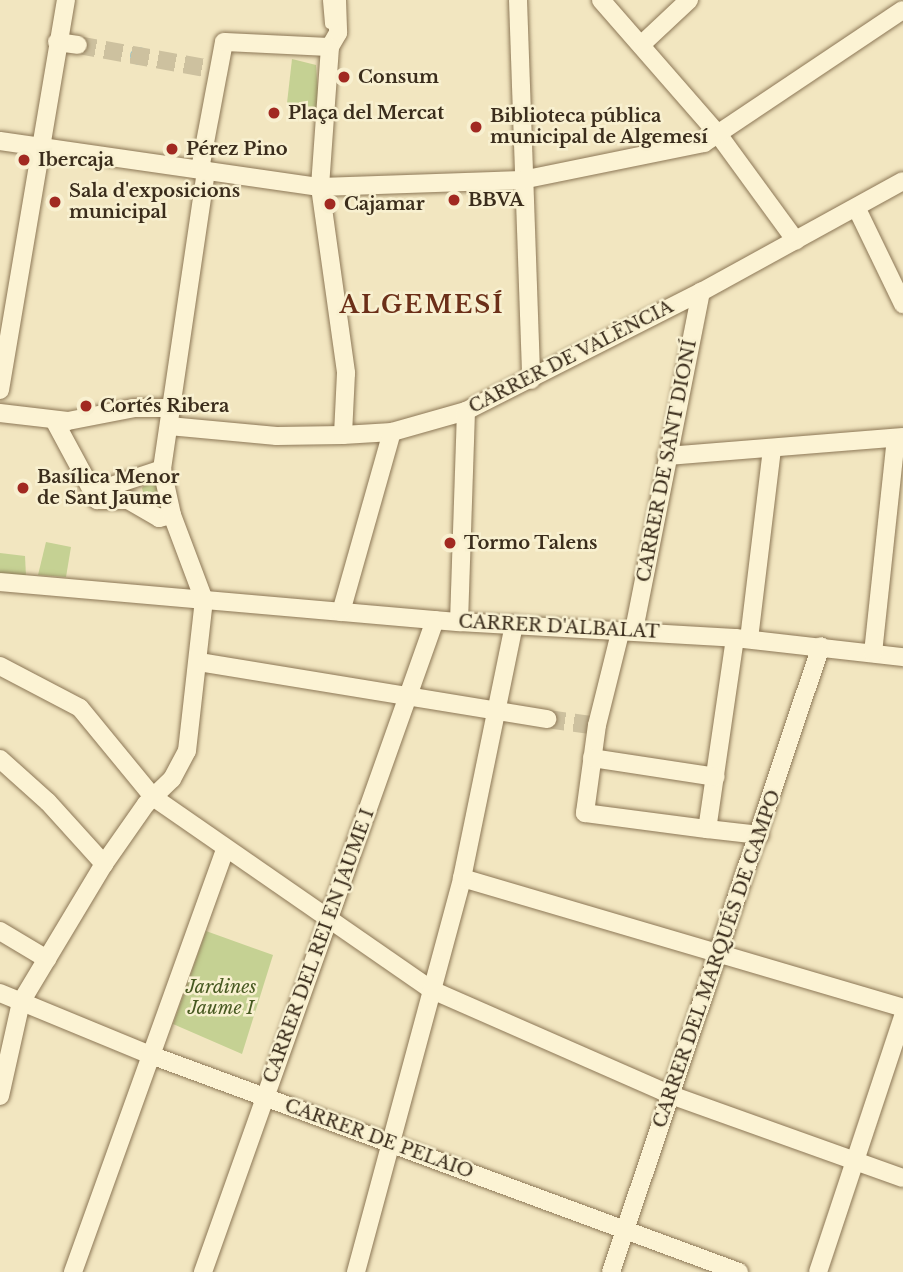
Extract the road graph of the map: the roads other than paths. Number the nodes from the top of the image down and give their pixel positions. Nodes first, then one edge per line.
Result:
1 (66, 0) edge
2 (327, 0) edge
3 (337, 0) edge
4 (518, 0) edge
5 (601, 0) edge
6 (689, 0) edge
7 (903, 10) edge
8 (329, 23) dead end
9 (57, 41) junction
10 (78, 45) tunnel mouth
11 (641, 45) junction
12 (330, 47) junction
13 (718, 134) junction
14 (0, 141) edge
15 (41, 147) junction
16 (200, 170) junction
17 (354, 180) dead end
18 (522, 180) junction
19 (903, 181) edge
20 (320, 187) junction
21 (403, 187) junction
22 (857, 209) junction
23 (796, 241) junction
24 (701, 292) junction
25 (903, 304) edge
26 (531, 380) junction
27 (0, 390) edge
28 (466, 411) junction
29 (0, 413) edge
30 (170, 417) junction
31 (54, 420) junction
32 (392, 432) junction
33 (343, 435) junction
34 (899, 438) edge
35 (772, 449) junction
36 (667, 456) junction
37 (162, 469) junction
38 (93, 492) junction
39 (172, 515) junction
40 (0, 582) edge
41 (210, 601) junction
42 (341, 612) junction
43 (435, 620) junction
44 (459, 622) junction
45 (514, 624) junction
46 (627, 632) junction
47 (742, 639) junction
48 (821, 646) junction
49 (873, 653) junction
50 (903, 657) edge
51 (199, 662) junction
52 (0, 666) edge
53 (410, 697) junction
54 (497, 712) junction
55 (547, 719) tunnel mouth
56 (592, 758) junction
57 (0, 759) edge
58 (716, 777) junction
59 (153, 797) junction
60 (707, 829) junction
61 (760, 835) junction
62 (226, 850) junction
63 (104, 864) junction
64 (461, 878) junction
65 (326, 920) junction
66 (0, 930) edge
67 (715, 954) junction
68 (47, 959) junction
69 (432, 989) junction
70 (0, 993) edge
71 (21, 1002) junction
72 (903, 1008) edge
73 (903, 1016) edge
74 (148, 1054) junction
75 (671, 1095) junction
76 (0, 1096) edge
77 (264, 1098) junction
78 (389, 1143) junction
79 (857, 1159) junction
80 (903, 1178) edge
81 (625, 1229) junction
82 (73, 1272) edge
83 (203, 1272) edge
84 (356, 1272) edge
85 (611, 1272) edge
86 (739, 1272) edge
87 (818, 1272) edge

1 - 9 street
2 - 8 lane
3 - 12 street
4 - 18 street
5 - 11 street
6 - 11 street
7 - 13 street
9 - 10 street
9 - 15 street
11 - 13 street
12 - 16 street
12 - 20 street
13 - 18 street
13 - 23 street
14 - 15 street
15 - 16 street
15 - 27 street
16 - 20 street
16 - 30 street
17 - 21 lane
18 - 21 street
18 - 26 street
19 - 22 street, CARRER DE VALÈNCIA
20 - 21 street
20 - 33 street
22 - 23 street, CARRER DE VALÈNCIA
22 - 25 street
23 - 24 street, CARRER DE VALÈNCIA
24 - 26 street, CARRER DE VALÈNCIA
24 - 36 street, CARRER DE SANT DIONÍ
26 - 28 street, CARRER DE VALÈNCIA
28 - 32 street, CARRER DE VALÈNCIA
28 - 44 street
29 - 31 street, CARRER DE VALÈNCIA
30 - 31 street, CARRER DE VALÈNCIA
30 - 33 street, CARRER DE VALÈNCIA
30 - 37 street
31 - 38 street
32 - 33 street, CARRER DE VALÈNCIA
32 - 42 street
34 - 35 street
34 - 49 street
35 - 36 street
35 - 47 street
36 - 46 street, CARRER DE SANT DIONÍ
37 - 38 street
37 - 39 street
38 - 39 street
39 - 41 street
40 - 41 street, CARRER D'ALBALAT
41 - 42 street, CARRER D'ALBALAT
41 - 51 street
42 - 43 street, CARRER D'ALBALAT
43 - 44 street, CARRER D'ALBALAT
43 - 53 street, CARRER DEL REI EN JAUME I
44 - 45 street, CARRER D'ALBALAT
45 - 46 street, CARRER D'ALBALAT
45 - 54 street
46 - 47 street, CARRER D'ALBALAT
46 - 56 street, CARRER DE SANT DIONÍ
47 - 48 street, CARRER D'ALBALAT
47 - 58 street
48 - 49 street, CARRER D'ALBALAT
48 - 61 street, CARRER DEL MARQUÉS DE CAMPO
49 - 50 street, CARRER D'ALBALAT
51 - 53 street
51 - 59 street
52 - 59 street
53 - 54 street
53 - 65 street, CARRER DEL REI EN JAUME I
54 - 55 street
54 - 64 street
56 - 58 street
56 - 60 street, CARRER DE SANT DIONÍ
57 - 63 street
58 - 60 street
59 - 62 street
59 - 63 street
60 - 61 street
61 - 67 street, CARRER DEL MARQUÉS DE CAMPO
62 - 65 street
62 - 74 street
63 - 68 street
64 - 67 street
64 - 69 street
65 - 69 street
65 - 77 street, CARRER DEL REI EN JAUME I
66 - 68 street
67 - 72 street
67 - 75 street, CARRER DEL MARQUÉS DE CAMPO
68 - 71 street
69 - 75 street
69 - 78 street
70 - 71 street, CARRER DE PELAIO
71 - 74 street, CARRER DE PELAIO
71 - 76 street
73 - 79 street
74 - 77 street, CARRER DE PELAIO
74 - 82 street
75 - 79 street
75 - 81 street, CARRER DEL MARQUÉS DE CAMPO
77 - 78 street, CARRER DE PELAIO
77 - 83 street, CARRER DEL REI EN JAUME I
78 - 81 street, CARRER DE PELAIO
78 - 84 street
79 - 80 street
79 - 87 street
81 - 85 street, CARRER DEL MARQUÉS DE CAMPO
81 - 86 street, CARRER DE PELAIO

